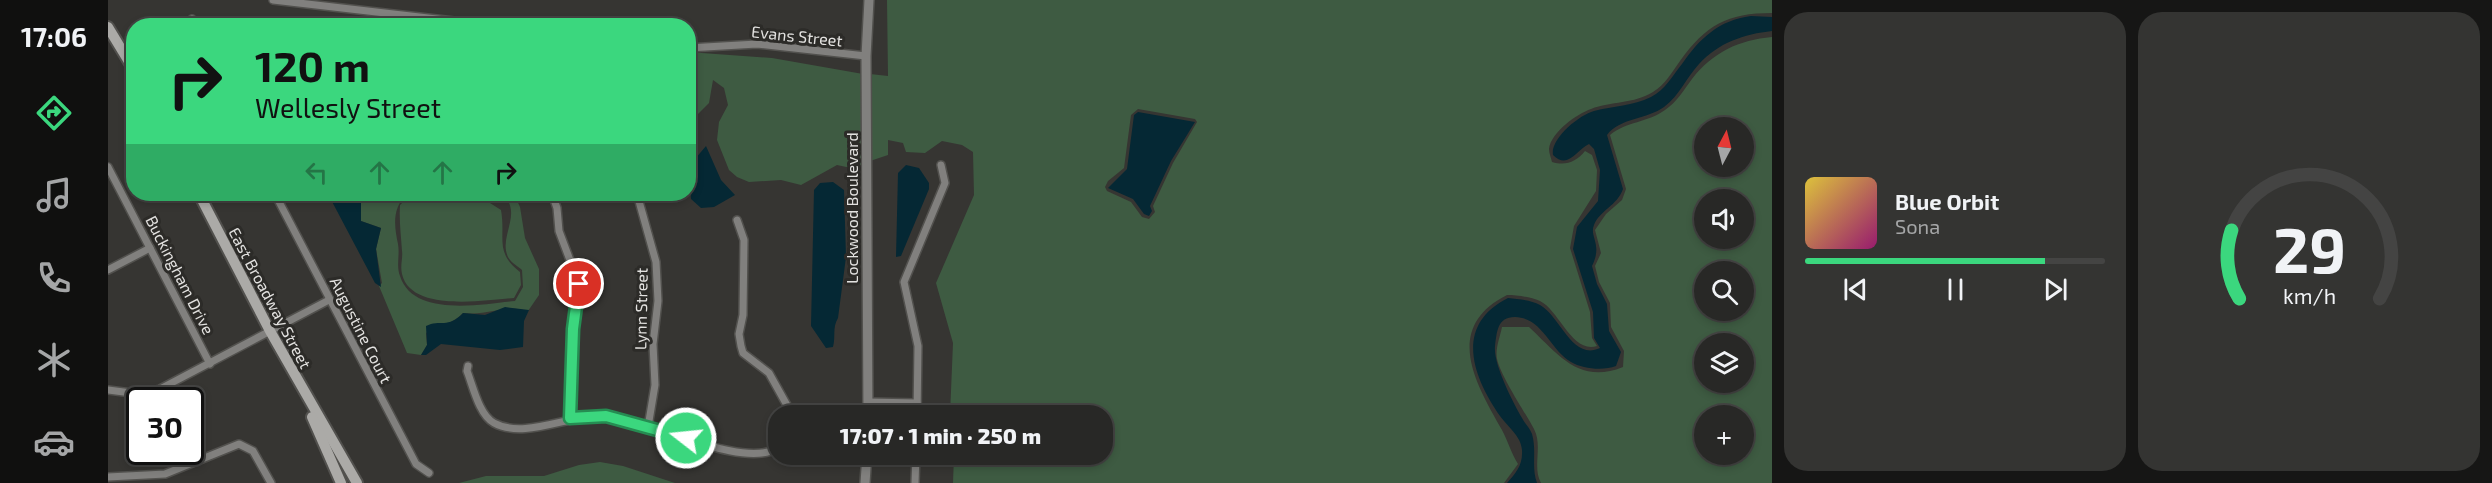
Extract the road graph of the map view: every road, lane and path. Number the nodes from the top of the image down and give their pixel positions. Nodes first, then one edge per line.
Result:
1 (273, 0) edge
2 (869, 0) edge
3 (428, 18) edge
4 (108, 27) edge
5 (696, 48) edge
6 (866, 56) junction
7 (126, 57) edge
8 (941, 165) dead end
9 (108, 167) edge
10 (203, 201) edge
11 (279, 201) edge
12 (555, 201) edge
13 (639, 201) edge
14 (736, 220) dead end
15 (150, 248) junction
16 (108, 270) edge
17 (330, 300) junction
18 (270, 331) junction
19 (210, 364) junction
20 (468, 366) dead end
21 (298, 384) junction
22 (108, 390) edge
23 (917, 403) joint
24 (787, 405) edge
25 (868, 405) edge
26 (903, 405) edge
27 (570, 418) junction
28 (648, 427) junction
29 (768, 452) edge
30 (866, 465) edge
31 (916, 465) edge
32 (429, 473) dead end
33 (108, 477) edge
34 (271, 483) edge
35 (340, 483) edge
36 (357, 483) edge
37 (865, 483) edge
38 (915, 483) edge

1 - 3 street
2 - 6 street, Lockwood Boulevard
4 - 7 main road
5 - 6 street, Evans Street
6 - 25 street, Lockwood Boulevard
8 - 23 street
9 - 15 street, Buckingham Drive
10 - 18 main road, East Broadway Street
11 - 17 street, Augustine Court
12 - 27 street
13 - 28 street, Lynn Street
14 - 24 street
15 - 16 street
15 - 19 street, Buckingham Drive
17 - 18 street
17 - 32 street, Augustine Court
18 - 19 street
18 - 21 main road, East Broadway Street
19 - 22 street
20 - 27 street
21 - 35 main road, East Broadway Street
21 - 36 main road, East Broadway Street
23 - 26 street
27 - 28 street
28 - 29 street
30 - 37 street
31 - 38 street
33 - 34 street

